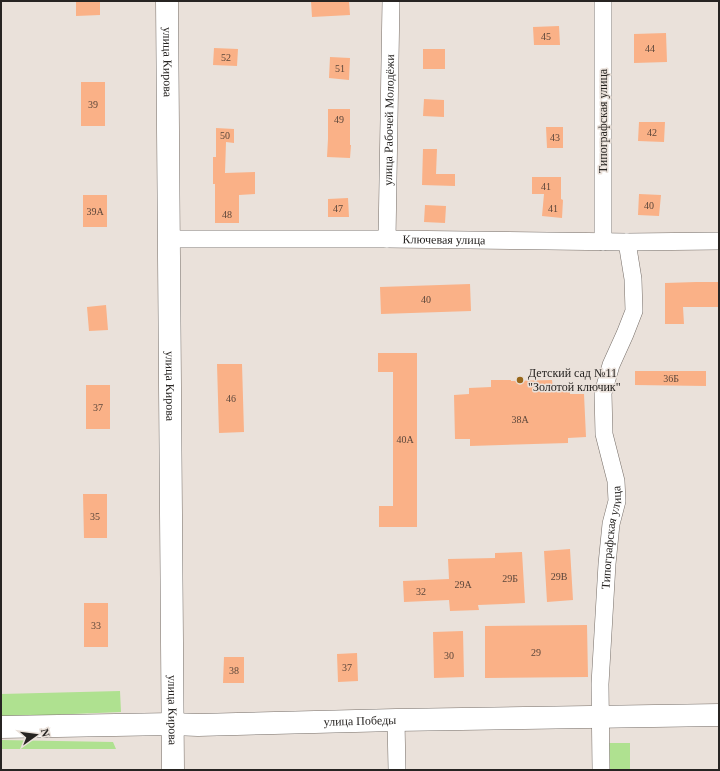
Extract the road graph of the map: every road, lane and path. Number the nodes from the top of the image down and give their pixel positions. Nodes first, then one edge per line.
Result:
1 (167, 1) edge
2 (391, 1) edge
3 (602, 1) edge
4 (168, 240) junction
5 (387, 240) junction
6 (719, 241) edge
7 (603, 242) junction
8 (627, 242) junction
9 (719, 715) edge
10 (600, 717) junction
11 (396, 720) junction
12 (172, 724) junction
13 (1, 727) edge
14 (173, 770) edge
15 (397, 770) edge
16 (601, 770) edge

1 - 4 main road, улица Кирова
2 - 5 street, улица Рабочей Молодёжи
3 - 7 street, Типографская улица
4 - 5 street, Ключевая улица
4 - 12 main road, улица Кирова
5 - 7 street, Ключевая улица
6 - 8 street, Ключевая улица
7 - 8 street, Ключевая улица
8 - 10 street, Типографская улица
9 - 10 main road, улица Победы
10 - 11 main road, улица Победы
10 - 16 street, Типографская улица
11 - 12 main road, улица Победы
11 - 15 street
12 - 13 main road, улица Победы
12 - 14 main road, улица Кирова

